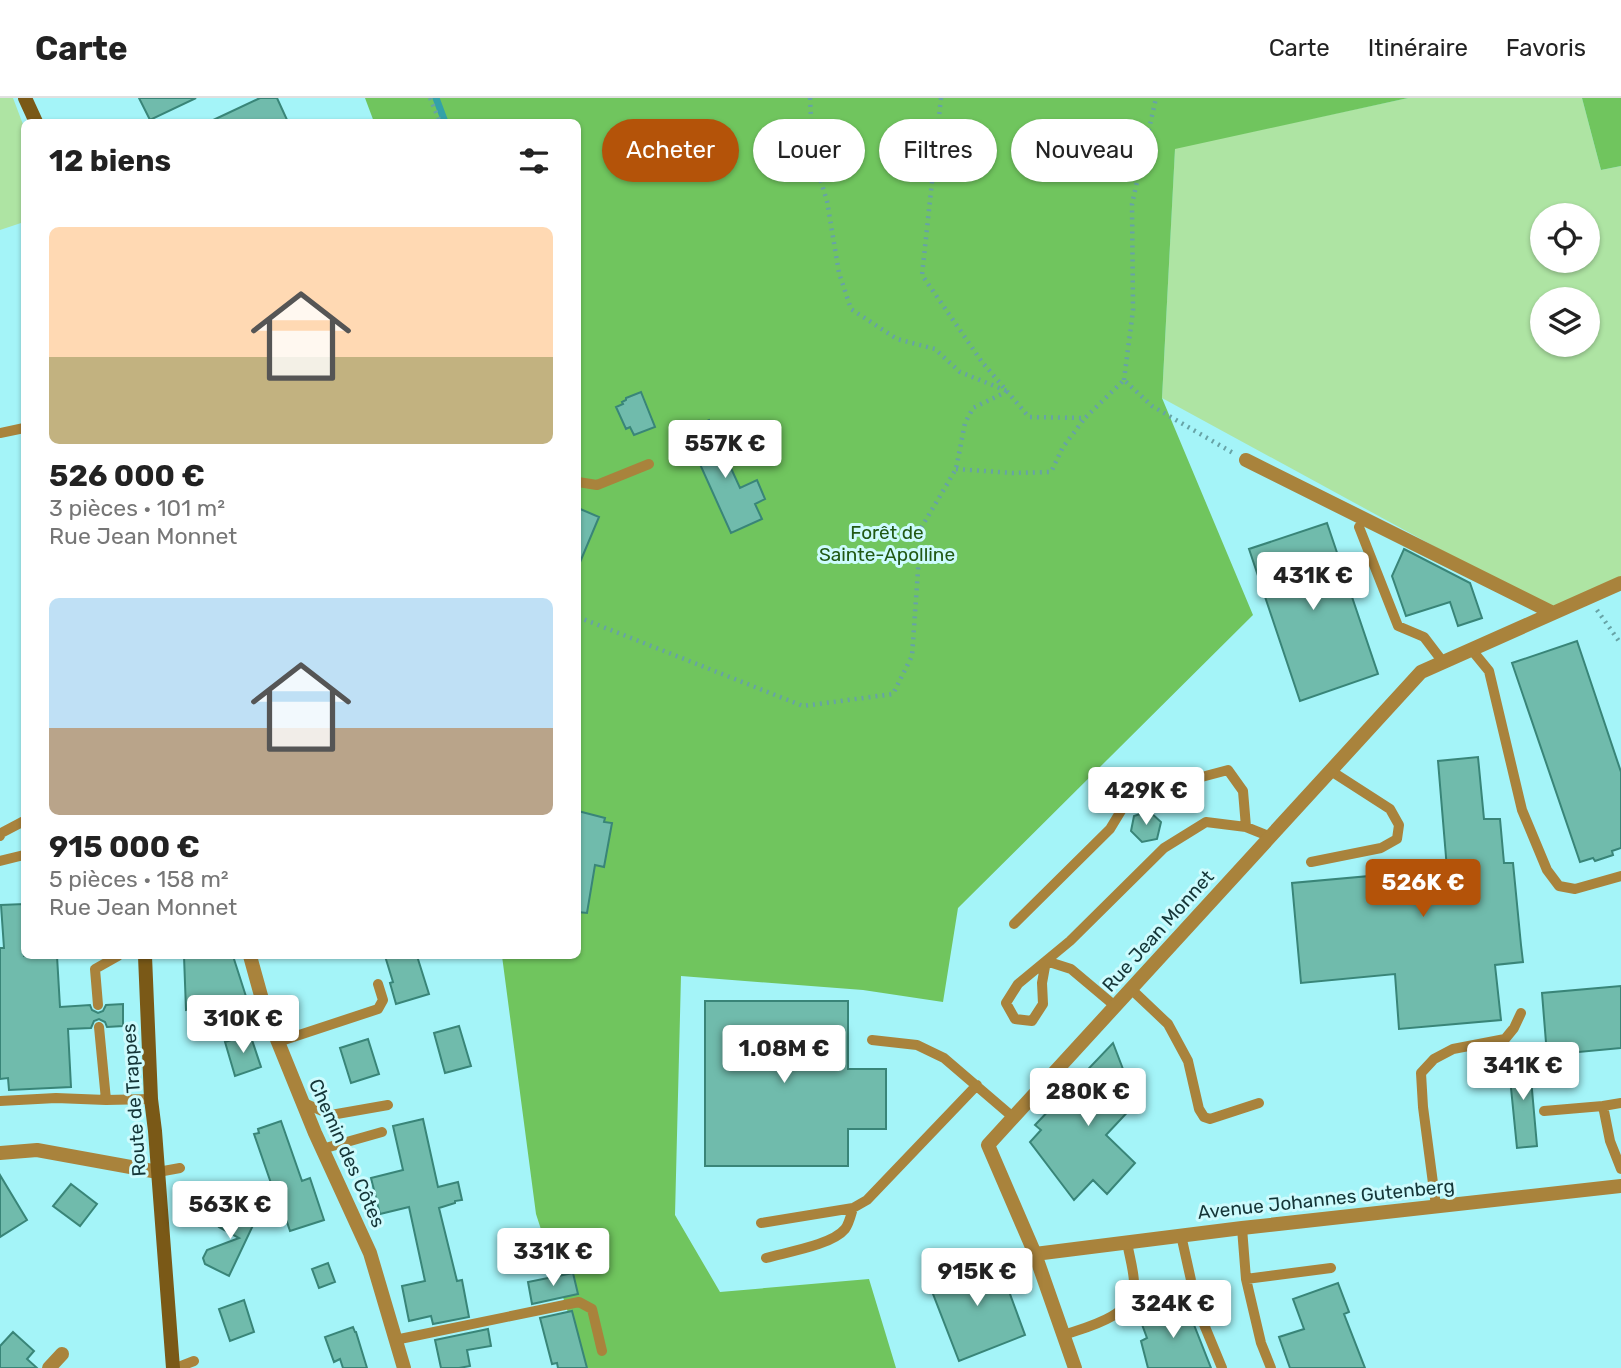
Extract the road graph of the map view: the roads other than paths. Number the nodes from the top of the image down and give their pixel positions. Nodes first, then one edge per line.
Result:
1 (30, 100) edge
2 (35, 119) edge
3 (21, 429) edge
4 (0, 433) edge
5 (1246, 460) road end
6 (649, 464) dead end
7 (581, 482) edge
8 (1359, 527) dead end
9 (1621, 583) edge
10 (1553, 613) junction
11 (1471, 649) junction
12 (1443, 662) junction
13 (1331, 771) junction
14 (21, 823) edge
15 (1245, 827) junction
16 (1271, 837) junction
17 (0, 838) edge
18 (21, 856) edge
19 (4, 860) edge
20 (1311, 862) dead end
21 (1621, 876) edge
22 (1014, 924) dead end
23 (113, 959) edge
24 (145, 959) edge
25 (251, 959) edge
26 (1046, 961) junction
27 (378, 984) dead end
28 (1131, 989) junction
29 (98, 1005) dead end
30 (1115, 1006) junction
31 (1521, 1013) dead end
32 (99, 1027) dead end
33 (872, 1040) dead end
34 (278, 1042) junction
35 (977, 1085) junction
36 (151, 1099) junction
37 (106, 1100) junction
38 (0, 1101) edge
39 (302, 1102) junction
40 (1259, 1103) dead end
41 (1621, 1103) edge
42 (388, 1105) dead end
43 (1603, 1106) junction
44 (1544, 1111) dead end
45 (1014, 1118) junction
46 (382, 1132) dead end
47 (322, 1149) junction
48 (0, 1153) edge
49 (180, 1168) dead end
50 (1621, 1169) edge
51 (158, 1172) junction
52 (1621, 1186) edge
53 (1436, 1206) junction
54 (853, 1208) junction
55 (761, 1223) dead end
56 (1242, 1227) junction
57 (1181, 1235) junction
58 (1128, 1242) junction
59 (1035, 1254) junction
60 (766, 1258) dead end
61 (1331, 1268) dead end
62 (1246, 1279) junction
63 (1064, 1335) junction
64 (395, 1340) junction
65 (601, 1351) dead end
66 (62, 1353) dead end
67 (194, 1361) dead end
68 (49, 1368) edge
69 (175, 1368) edge
70 (404, 1368) edge
71 (1075, 1368) edge
72 (1222, 1368) edge
73 (1271, 1368) edge

1 - 2 main road
3 - 4 lane
5 - 10 street
6 - 7 lane
8 - 12 lane
9 - 10 street, Rue Jean Monnet
10 - 11 street, Rue Jean Monnet
11 - 12 street, Rue Jean Monnet
11 - 21 lane
12 - 13 street, Rue Jean Monnet
13 - 16 street, Rue Jean Monnet
13 - 20 lane
14 - 17 lane
15 - 16 lane
15 - 22 lane
15 - 26 lane
16 - 28 street, Rue Jean Monnet
17 - 19 lane
18 - 19 lane
23 - 29 lane
24 - 36 main road, Route de Trappes
25 - 34 street, Chemin des Côtes
26 - 26 lane
26 - 30 lane
27 - 34 lane
28 - 30 street, Rue Jean Monnet
28 - 40 lane
30 - 45 street, Rue Jean Monnet
31 - 53 lane
32 - 37 lane
33 - 35 lane
34 - 39 street, Chemin des Côtes
35 - 45 lane
35 - 54 lane
36 - 37 lane
36 - 51 main road, Route de Trappes
37 - 38 lane
39 - 42 lane
39 - 47 street, Chemin des Côtes
41 - 43 lane
43 - 44 lane
43 - 50 lane
45 - 59 street, Rue Jean Monnet
46 - 47 lane
47 - 64 street, Chemin des Côtes
48 - 51 street
49 - 51 lane
51 - 69 main road, Route de Trappes
52 - 53 street, Avenue Johannes Gutenberg
53 - 56 street, Avenue Johannes Gutenberg
54 - 55 lane
54 - 60 lane
56 - 57 street, Avenue Johannes Gutenberg
56 - 62 lane
57 - 58 street, Avenue Johannes Gutenberg
57 - 72 lane
58 - 59 street, Avenue Johannes Gutenberg
58 - 63 lane
59 - 63 street, Rue Jean Monnet
61 - 62 lane
62 - 73 lane
63 - 71 street, Rue Jean Monnet
64 - 65 lane
64 - 70 street, Chemin des Côtes
66 - 68 street
67 - 69 lane

